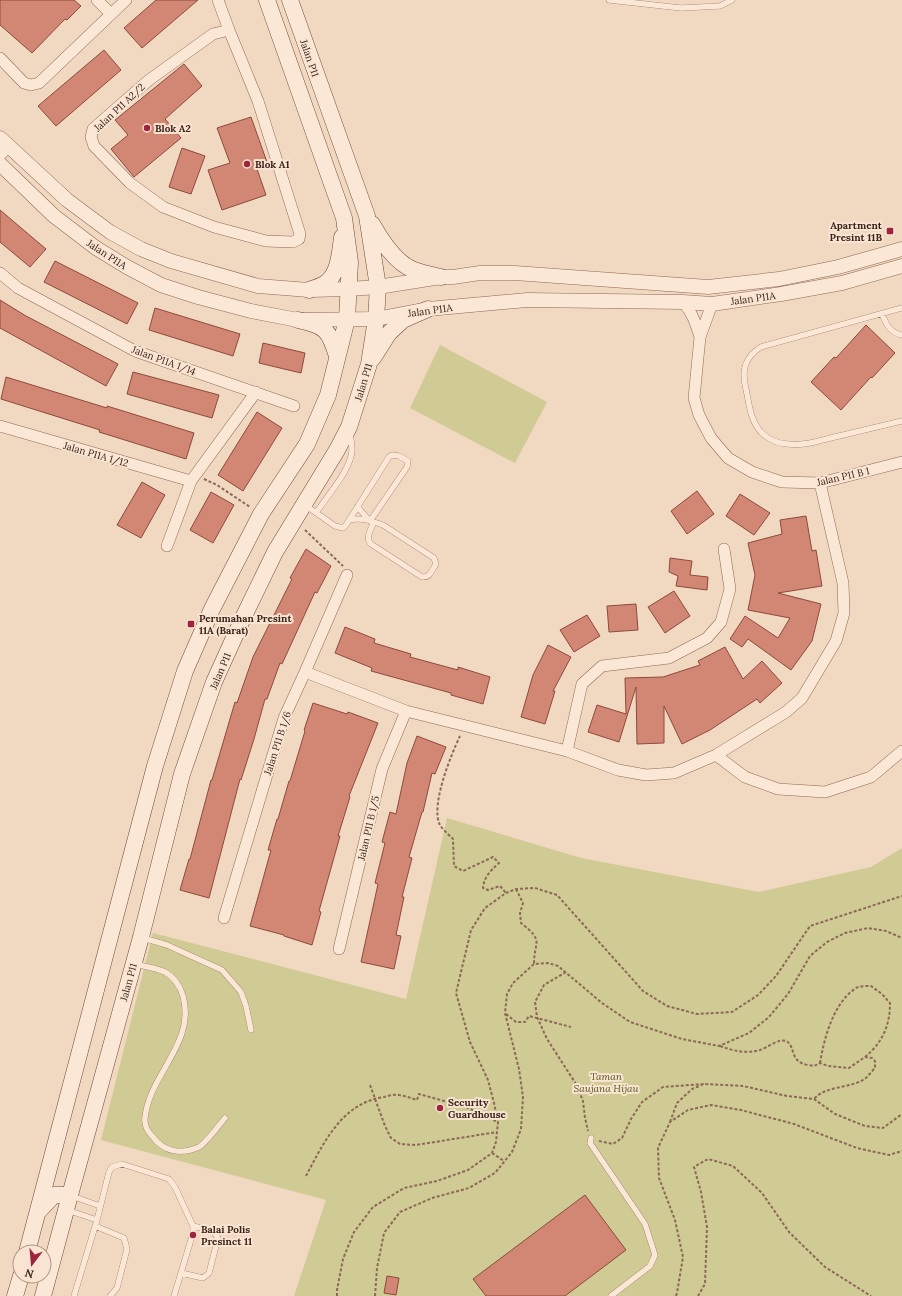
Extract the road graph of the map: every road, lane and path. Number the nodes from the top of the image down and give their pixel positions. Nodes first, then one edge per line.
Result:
1 (97, 0) edge
2 (126, 0) edge
3 (218, 0) edge
4 (267, 0) edge
5 (290, 0) edge
6 (609, 0) edge
7 (732, 0) edge
8 (111, 14) junction
9 (228, 30) junction
10 (0, 58) edge
11 (3, 146) edge
12 (0, 164) edge
13 (367, 216) junction
14 (344, 218) junction
15 (902, 249) edge
16 (902, 266) edge
17 (0, 273) edge
18 (441, 277) junction
19 (378, 287) junction
20 (349, 289) junction
21 (309, 290) junction
22 (683, 302) junction
23 (712, 304) junction
24 (902, 308) edge
25 (428, 309) junction
26 (882, 314) junction
27 (347, 319) junction
28 (376, 319) junction
29 (298, 320) junction
30 (902, 336) edge
31 (700, 337) junction
32 (337, 356) junction
33 (369, 364) junction
34 (256, 392) junction
35 (294, 406) dead end
36 (902, 420) edge
37 (0, 426) edge
38 (902, 462) edge
39 (194, 478) junction
40 (820, 483) junction
41 (358, 506) junction
42 (310, 508) junction
43 (261, 514) junction
44 (349, 520) junction
45 (372, 521) junction
46 (305, 530) dead end
47 (167, 546) dead end
48 (724, 549) dead end
49 (347, 575) joint
50 (305, 672) junction
51 (406, 711) junction
52 (465, 726) junction
53 (567, 751) junction
54 (902, 751) edge
55 (716, 755) junction
56 (516, 889) junction
57 (506, 893) junction
58 (902, 896) edge
59 (224, 918) dead end
60 (141, 937) junction
61 (902, 938) edge
62 (340, 949) dead end
63 (133, 964) junction
64 (534, 964) junction
65 (566, 972) junction
66 (505, 1013) junction
67 (537, 1017) junction
68 (571, 1027) dead end
69 (251, 1030) dead end
70 (719, 1046) junction
71 (865, 1057) junction
72 (820, 1064) junction
73 (704, 1084) junction
74 (370, 1085) dead end
75 (375, 1098) junction
76 (814, 1099) junction
77 (902, 1114) edge
78 (225, 1118) dead end
79 (498, 1122) junction
80 (670, 1122) junction
81 (497, 1132) junction
82 (591, 1138) junction
83 (902, 1151) edge
84 (492, 1153) junction
85 (504, 1161) junction
86 (306, 1176) dead end
87 (46, 1178) junction
88 (50, 1198) junction
89 (68, 1202) junction
90 (100, 1206) junction
91 (37, 1213) junction
92 (97, 1220) junction
93 (95, 1226) junction
94 (193, 1226) junction
95 (29, 1244) edge
96 (181, 1273) junction
97 (19, 1284) edge
98 (15, 1296) edge
99 (44, 1296) edge
100 (74, 1296) edge
101 (110, 1296) edge
102 (174, 1296) edge
103 (338, 1296) edge
104 (376, 1296) edge
105 (611, 1296) edge
106 (676, 1296) edge
107 (698, 1296) edge
108 (871, 1296) edge

1 - 8 street
2 - 8 street
3 - 9 street
4 - 14 main road, Jalan P11
5 - 13 main road, Jalan P11
6 - 7 lane
8 - 10 street
9 - 9 street, Jalan P11 A2/2
11 - 21 street, Jalan P11A
12 - 29 street, Jalan P11A
13 - 18 main road
13 - 19 main road, Jalan P11
14 - 20 main road, Jalan P11
14 - 21 main road
15 - 18 street, Jalan P11A
16 - 23 street, Jalan P11A
17 - 34 street, Jalan P11A 1/14
18 - 19 street, Jalan P11A
19 - 20 street, Jalan P11A
19 - 28 main road, Jalan P11
20 - 21 street, Jalan P11A
20 - 27 main road, Jalan P11
22 - 23 street, Jalan P11A
22 - 25 street, Jalan P11A
22 - 31 street, Jalan P11 B 1
23 - 31 street, Jalan P11 B 1
24 - 26 lane
25 - 28 street, Jalan P11A
25 - 33 main road
26 - 30 lane
26 - 36 lane
27 - 28 street, Jalan P11A
27 - 29 street, Jalan P11A
27 - 32 main road, Jalan P11
28 - 33 main road, Jalan P11
29 - 32 main road
31 - 40 street, Jalan P11 B 1
32 - 43 main road, Jalan P11
33 - 42 main road, Jalan P11
34 - 35 street, Jalan P11A 1/14
34 - 39 street
37 - 39 street, Jalan P11A 1/12
38 - 40 street, Jalan P11 B 1
39 - 43 path
39 - 47 street
40 - 55 street
41 - 44 lane
41 - 45 lane
41 - 45 lane
42 - 44 lane
42 - 60 main road, Jalan P11
43 - 87 main road, Jalan P11
44 - 45 lane
45 - 45 lane
46 - 49 path
48 - 53 street
49 - 50 street, Jalan P11 B 1/6
50 - 51 street
50 - 59 street, Jalan P11 B 1/6
51 - 52 street
51 - 62 street, Jalan P11 B 1/5
52 - 53 street
52 - 57 path
53 - 55 street
54 - 55 street
56 - 57 path
56 - 58 path
56 - 64 path
57 - 79 path
60 - 63 main road, Jalan P11
60 - 69 lane
61 - 70 path
63 - 78 lane
63 - 89 main road, Jalan P11
64 - 65 path
64 - 66 path
65 - 67 path
65 - 70 path
66 - 67 path
66 - 85 path
67 - 68 path
67 - 82 path
70 - 72 path
71 - 72 path
71 - 72 path
71 - 76 path
73 - 76 path
73 - 80 path
73 - 82 path
74 - 75 path
75 - 79 path
75 - 81 path
75 - 86 path
76 - 77 path
79 - 81 path
80 - 83 path
80 - 106 path
81 - 84 path
82 - 105 lane
84 - 85 path
84 - 103 path
85 - 104 path
87 - 88 main road
87 - 91 main road, Jalan P11
88 - 89 main road
88 - 91 main road
89 - 90 lane
89 - 92 lane
89 - 99 main road, Jalan P11
90 - 92 lane
90 - 94 lane
91 - 95 main road, Jalan P11
92 - 93 lane
93 - 100 lane
93 - 101 lane
94 - 96 lane
94 - 96 lane
96 - 102 lane
97 - 98 main road
107 - 108 path

